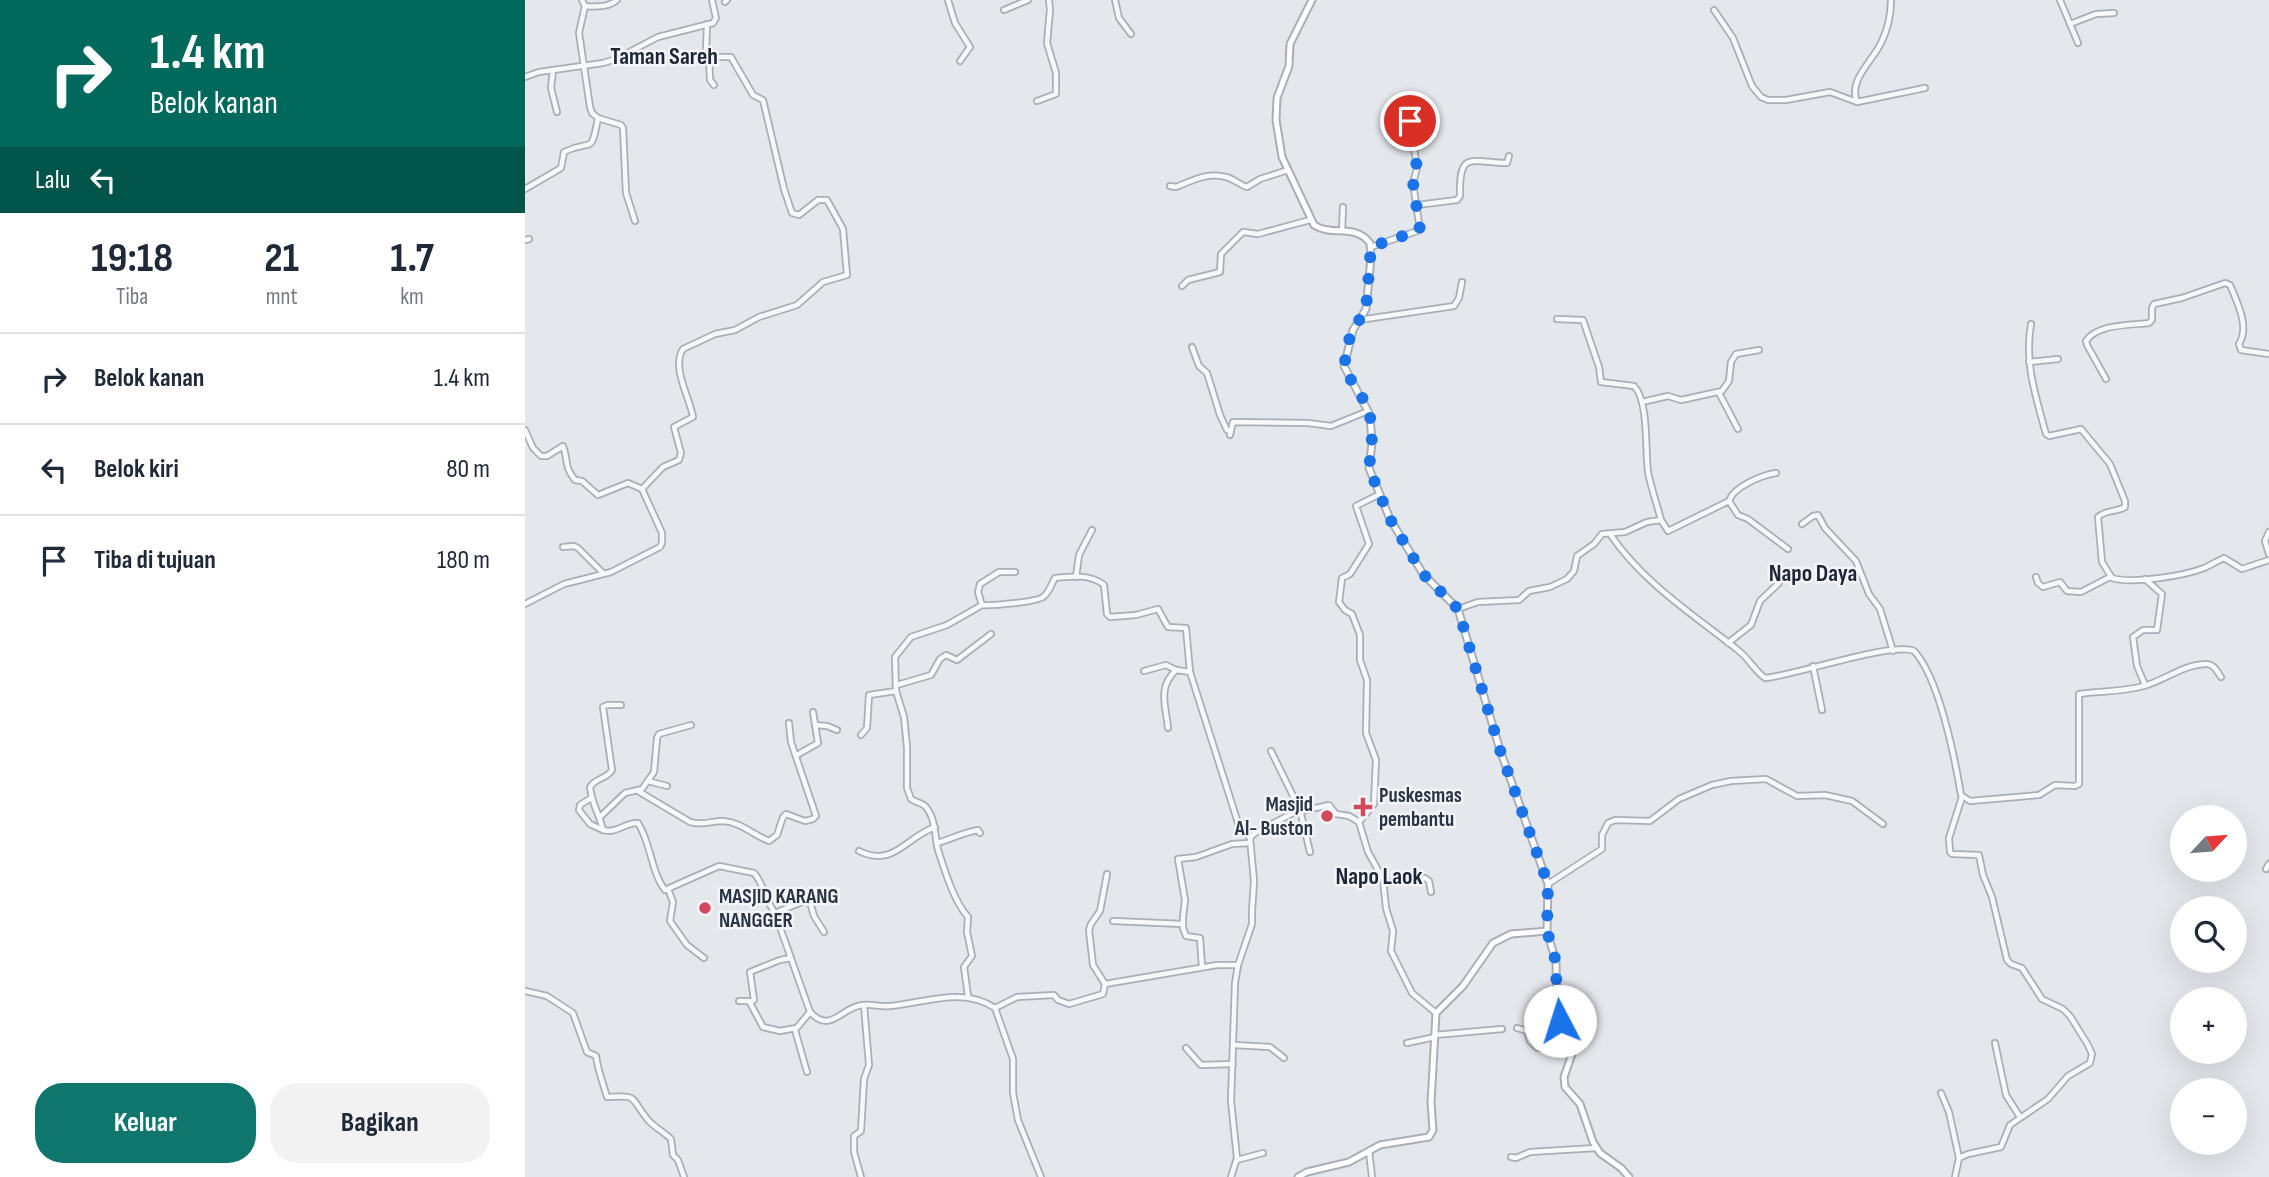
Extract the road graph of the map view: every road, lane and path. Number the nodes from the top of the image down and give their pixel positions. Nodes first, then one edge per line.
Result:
1 (582, 0) edge
2 (617, 0) edge
3 (712, 0) edge
4 (948, 0) edge
5 (1028, 0) edge
6 (1049, 0) edge
7 (1115, 0) edge
8 (1312, 0) edge
9 (1891, 0) edge
10 (2060, 0) edge
11 (585, 6) junction
12 (1004, 10) dead end
13 (1714, 10) dead end
14 (2114, 13) dead end
15 (707, 24) junction
16 (2070, 24) junction
17 (1131, 34) dead end
18 (2078, 43) dead end
19 (709, 57) junction
20 (960, 61) dead end
21 (584, 66) junction
22 (553, 70) junction
23 (525, 77) edge
24 (714, 85) dead end
25 (1925, 88) dead end
26 (1037, 100) dead end
27 (1857, 102) junction
28 (557, 112) dead end
29 (598, 118) junction
30 (1410, 121) dead end
31 (1509, 156) dead end
32 (1288, 170) junction
33 (1170, 186) dead end
34 (525, 189) edge
35 (1417, 205) junction
36 (1343, 207) dead end
37 (1310, 220) junction
38 (635, 221) dead end
39 (1342, 230) junction
40 (1371, 247) junction
41 (1462, 282) dead end
42 (1182, 286) dead end
43 (1557, 319) dead end
44 (1359, 320) junction
45 (2031, 324) dead end
46 (1192, 347) dead end
47 (1759, 350) dead end
48 (2269, 354) edge
49 (2058, 359) dead end
50 (2029, 362) junction
51 (2106, 379) dead end
52 (1719, 393) junction
53 (1642, 402) junction
54 (1368, 410) junction
55 (1738, 429) dead end
56 (525, 430) edge
57 (1776, 473) dead end
58 (642, 489) junction
59 (1380, 494) junction
60 (1729, 501) junction
61 (1661, 520) junction
62 (1802, 524) dead end
63 (1092, 530) dead end
64 (2269, 532) edge
65 (1610, 534) junction
66 (563, 547) dead end
67 (1788, 549) dead end
68 (2269, 554) edge
69 (2269, 560) edge
70 (1777, 567) dead end
71 (1015, 572) dead end
72 (604, 574) junction
73 (1076, 577) junction
74 (2036, 577) dead end
75 (2110, 577) junction
76 (2144, 579) junction
77 (525, 604) edge
78 (982, 605) junction
79 (1458, 609) junction
80 (991, 634) dead end
81 (1728, 643) junction
82 (1893, 651) junction
83 (1814, 666) junction
84 (1176, 670) junction
85 (1144, 671) dead end
86 (1190, 672) junction
87 (2221, 677) dead end
88 (2145, 685) junction
89 (896, 688) junction
90 (621, 705) dead end
91 (1822, 710) dead end
92 (813, 712) dead end
93 (789, 723) dead end
94 (691, 725) dead end
95 (815, 725) junction
96 (1168, 729) dead end
97 (837, 730) dead end
98 (861, 735) dead end
99 (1271, 751) dead end
100 (797, 755) junction
101 (648, 781) junction
102 (667, 786) dead end
103 (638, 791) junction
104 (591, 797) junction
105 (1962, 797) junction
106 (1300, 810) junction
107 (600, 817) junction
108 (1359, 822) junction
109 (1884, 824) dead end
110 (935, 827) junction
111 (603, 830) junction
112 (979, 833) dead end
113 (1250, 840) junction
114 (937, 843) junction
115 (859, 851) dead end
116 (1310, 852) dead end
117 (1107, 874) dead end
118 (1384, 883) junction
119 (1548, 884) junction
120 (668, 889) junction
121 (1431, 892) dead end
122 (775, 912) junction
123 (1113, 921) dead end
124 (1183, 924) junction
125 (1547, 931) junction
126 (824, 932) dead end
127 (704, 958) dead end
128 (791, 958) junction
129 (1238, 965) junction
130 (1202, 967) junction
131 (1105, 984) junction
132 (525, 991) edge
133 (968, 996) junction
134 (739, 1001) dead end
135 (750, 1002) junction
136 (864, 1005) junction
137 (995, 1008) junction
138 (810, 1012) junction
139 (1436, 1013) junction
140 (796, 1028) junction
141 (1517, 1028) dead end
142 (1501, 1029) dead end
143 (1435, 1036) junction
144 (1573, 1041) junction
145 (1407, 1043) dead end
146 (1995, 1043) dead end
147 (1234, 1045) junction
148 (1186, 1048) dead end
149 (1550, 1052) dead end
150 (1572, 1054) junction
151 (1285, 1058) dead end
152 (1233, 1064) junction
153 (807, 1072) dead end
154 (1941, 1093) dead end
155 (2020, 1118) junction
156 (1597, 1148) junction
157 (1369, 1150) junction
158 (1263, 1153) dead end
159 (1511, 1157) dead end
160 (1959, 1158) junction
161 (1237, 1160) junction
162 (684, 1177) edge
163 (861, 1177) edge
164 (1041, 1177) edge
165 (1231, 1177) edge
166 (1298, 1177) edge
167 (1373, 1177) edge
168 (1629, 1177) edge
169 (1955, 1177) edge

1 - 11 street
2 - 11 street
3 - 15 street
4 - 20 street
5 - 12 street
6 - 26 street
7 - 17 street
8 - 32 street
9 - 27 street
10 - 16 street
11 - 21 street
13 - 27 street
14 - 16 street
15 - 19 street
15 - 21 street
16 - 18 street
19 - 24 street
19 - 58 street
21 - 22 street
21 - 29 street
22 - 23 street
22 - 28 street
25 - 27 street
29 - 34 street
29 - 38 street
30 - 35 street
31 - 35 street
32 - 33 street
32 - 37 street
35 - 40 street
36 - 39 street
37 - 39 street
37 - 42 street
39 - 40 street
40 - 44 street
41 - 44 street
43 - 53 street
44 - 54 street
45 - 50 street
46 - 54 street
47 - 52 street
48 - 51 street
49 - 50 street
50 - 75 street
52 - 53 street
52 - 55 street
53 - 61 street
54 - 59 street
56 - 58 street
57 - 60 street
58 - 72 street
59 - 79 street
59 - 108 street
60 - 61 street
60 - 67 street
61 - 65 street
62 - 82 street
63 - 73 street
64 - 68 street
65 - 79 street
65 - 81 street
66 - 72 street
69 - 76 street
70 - 81 street
71 - 78 street
72 - 77 street
73 - 78 street
73 - 86 street
74 - 75 street
75 - 76 street
76 - 88 street
78 - 89 street
79 - 119 street
80 - 89 street
81 - 83 street
82 - 83 street
82 - 105 street
83 - 91 street
84 - 85 street
84 - 86 street
84 - 96 street
86 - 113 street
87 - 88 street
88 - 105 street
89 - 98 street
89 - 110 street
90 - 104 street
92 - 95 street
93 - 100 street
94 - 101 street
95 - 97 street
95 - 100 street
99 - 106 street
100 - 103 street
101 - 102 street
101 - 103 street
103 - 107 street
104 - 107 street
104 - 111 street
105 - 155 street
106 - 108 street
106 - 113 street
106 - 116 street
107 - 111 street
108 - 118 street
109 - 119 street
110 - 114 street
110 - 115 street
111 - 120 street
112 - 114 street
113 - 124 street
113 - 129 street
114 - 133 street
117 - 131 street
118 - 121 street
118 - 139 street
119 - 125 street
120 - 122 street
120 - 127 street
122 - 126 street
122 - 128 street
123 - 124 street
124 - 130 street
125 - 139 street
125 - 144 street
128 - 135 street
128 - 138 street
129 - 130 street
129 - 147 street
130 - 131 street
131 - 137 street
132 - 162 street
133 - 136 street
133 - 137 street
134 - 135 street
135 - 140 street
136 - 138 street
136 - 163 street
137 - 164 street
138 - 140 street
139 - 143 street
140 - 153 street
141 - 144 street
142 - 143 street
143 - 145 street
143 - 157 street
144 - 150 street
146 - 155 street
147 - 151 street
147 - 152 street
148 - 152 street
149 - 150 street
150 - 156 street
152 - 161 street
154 - 160 street
155 - 160 street
156 - 159 street
156 - 168 street
157 - 166 street
157 - 167 street
158 - 161 street
160 - 169 street
161 - 165 street

